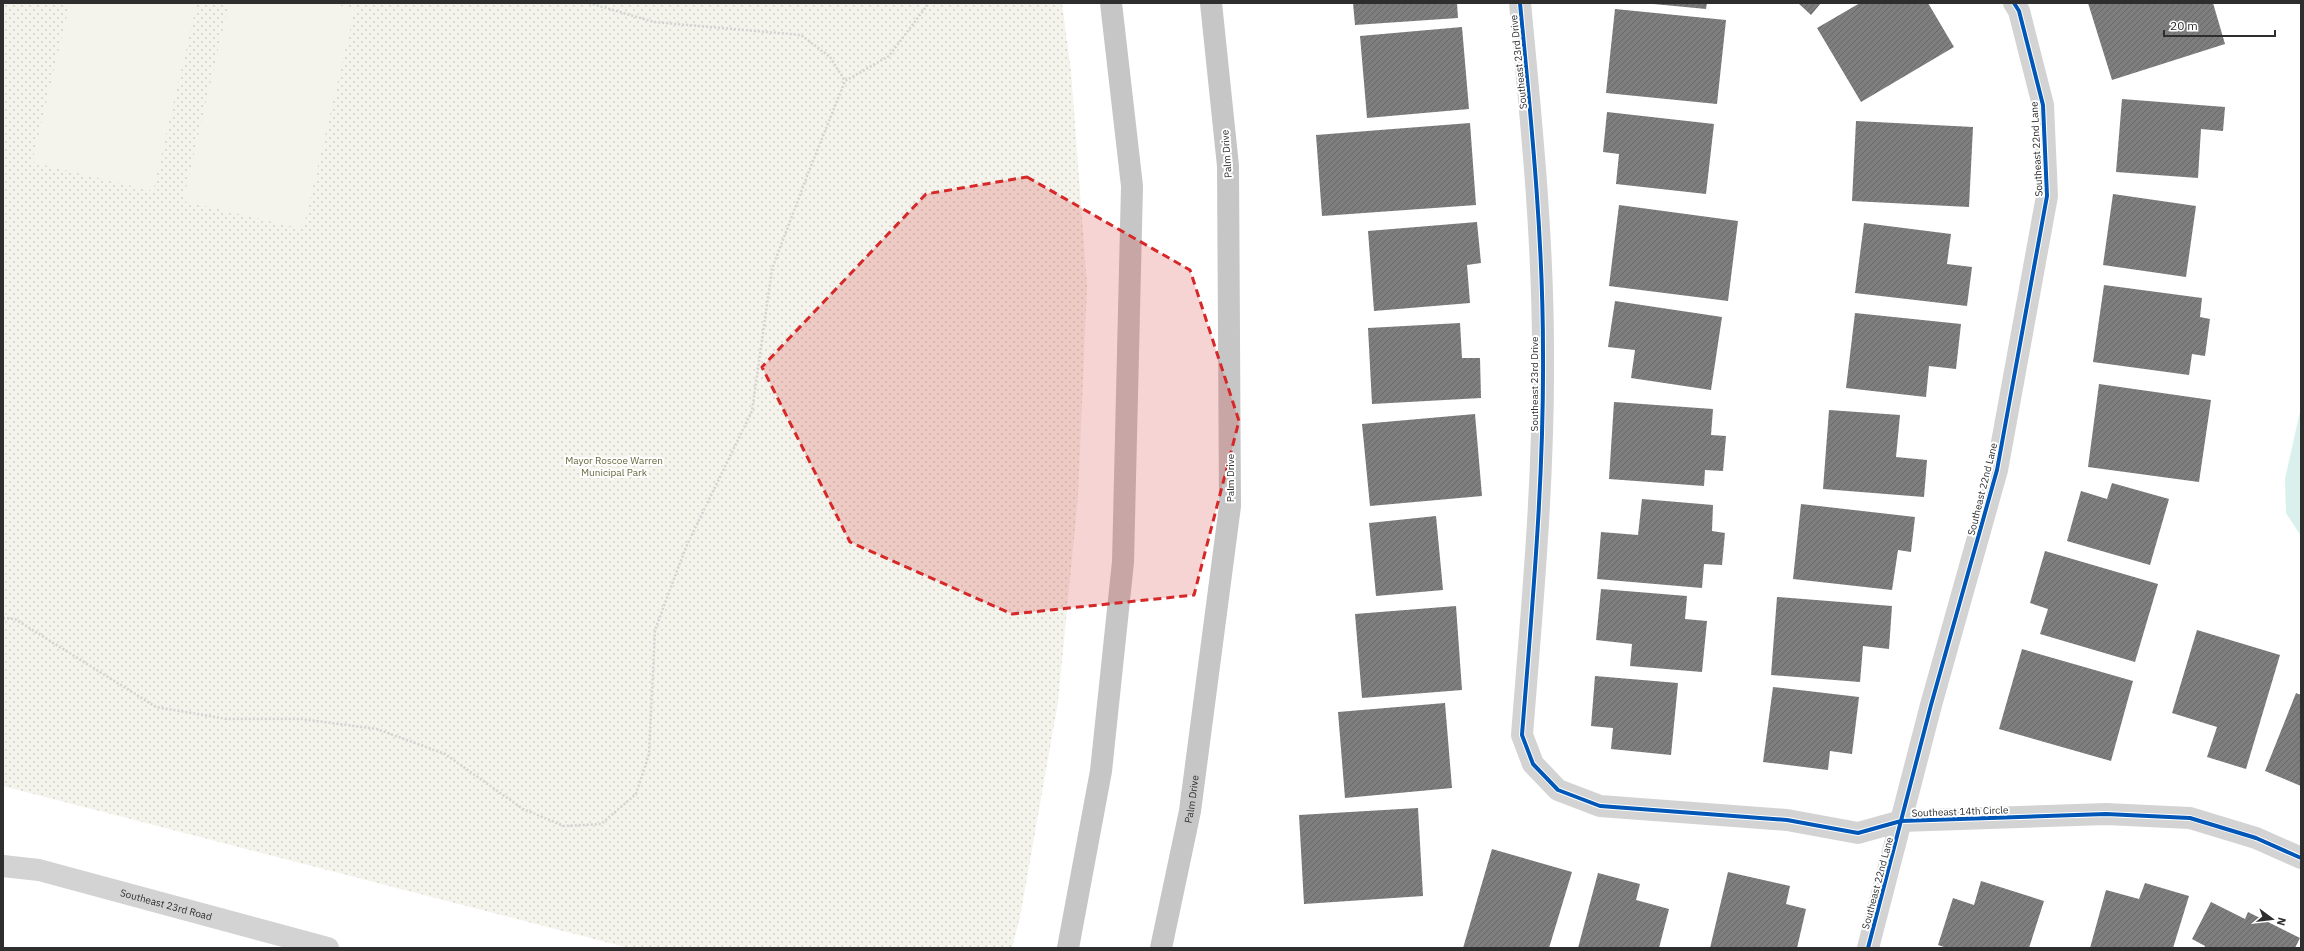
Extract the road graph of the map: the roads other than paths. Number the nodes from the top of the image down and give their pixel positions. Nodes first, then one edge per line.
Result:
1 (1111, 3) edge
2 (1211, 3) edge
3 (1520, 3) edge
4 (2014, 3) edge
5 (1533, 764) joint
6 (1901, 821) junction
7 (2301, 858) edge
8 (3, 866) edge
9 (328, 948) edge
10 (1068, 948) edge
11 (1162, 948) edge
12 (1868, 948) edge

1 - 10 main road
2 - 11 main road, Palm Drive
3 - 5 street, Southeast 23rd Drive
4 - 6 street, Southeast 22nd Lane
5 - 6 street, Southeast 14th Circle
6 - 7 street, Southeast 14th Circle
6 - 12 street, Southeast 22nd Lane
8 - 9 street, Southeast 23rd Road

